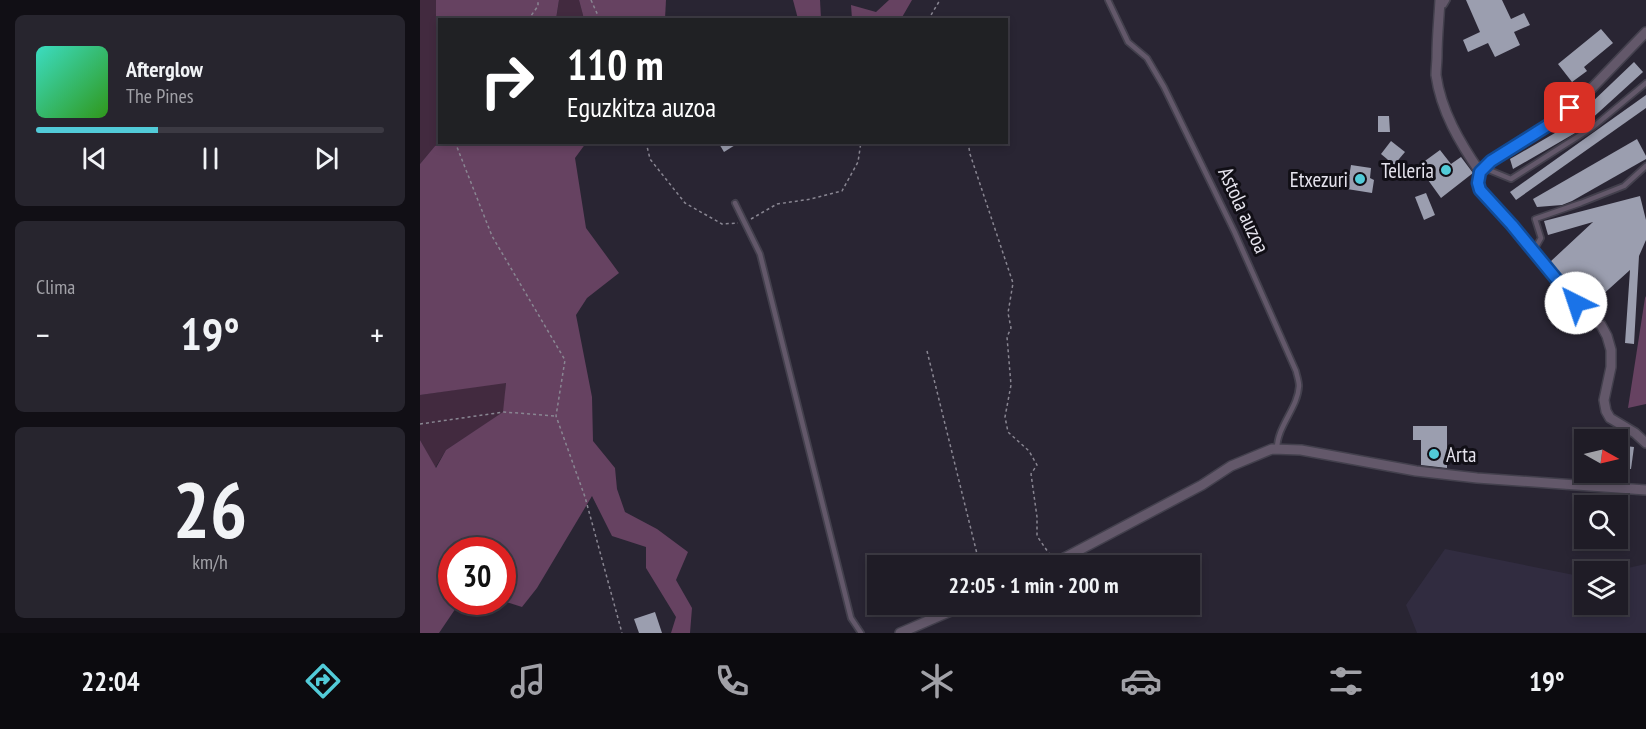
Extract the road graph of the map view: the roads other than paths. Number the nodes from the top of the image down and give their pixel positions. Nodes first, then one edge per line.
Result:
1 (1108, 0) edge
2 (1442, 2) edge
3 (1646, 32) edge
4 (1646, 82) edge
5 (1646, 166) edge
6 (1482, 170) junction
7 (735, 203) dead end
8 (1533, 251) junction
9 (1646, 443) edge
10 (1277, 449) junction
11 (1646, 490) edge
12 (1069, 555) edge
13 (942, 615) edge
14 (861, 633) edge
15 (900, 633) edge

1 - 10 lane, Astola auzoa
2 - 6 street
3 - 6 street
4 - 6 lane
5 - 8 lane
6 - 8 street
7 - 14 lane
8 - 9 street
10 - 11 street
10 - 12 street
13 - 15 street

